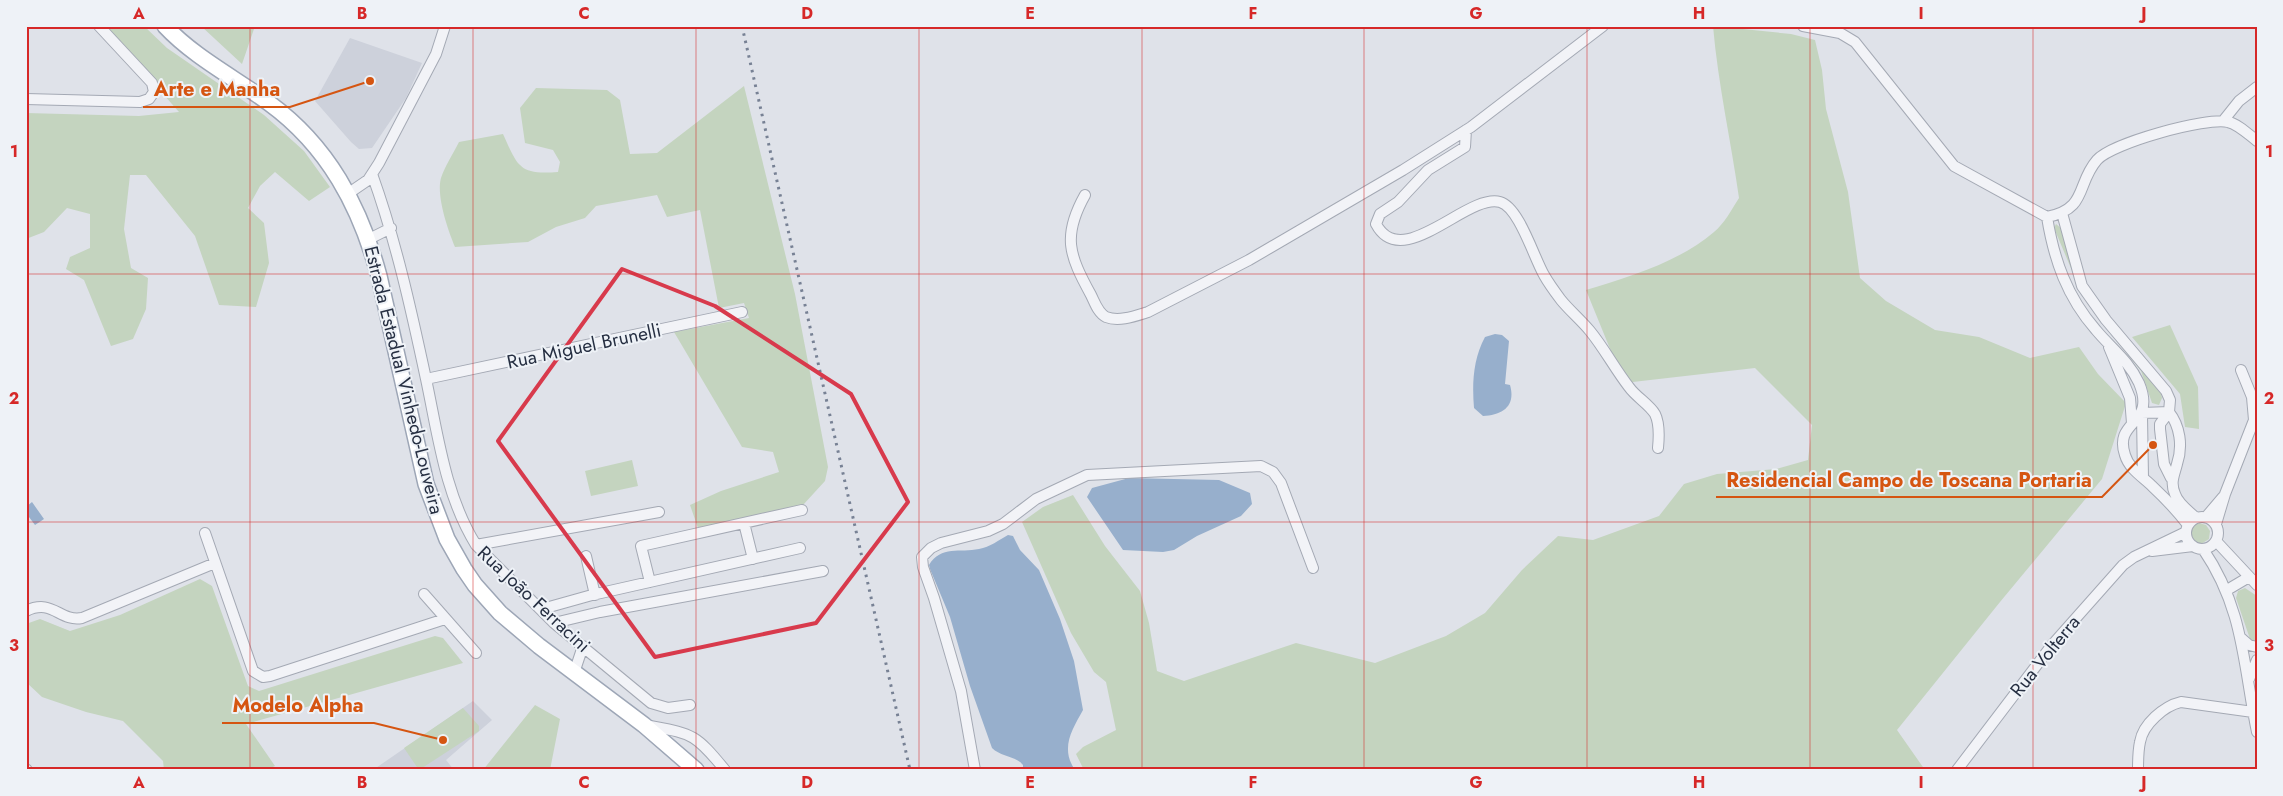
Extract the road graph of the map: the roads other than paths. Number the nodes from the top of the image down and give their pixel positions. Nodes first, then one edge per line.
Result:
1 (99, 26) edge
2 (164, 26) edge
3 (446, 26) edge
4 (1603, 26) edge
5 (1803, 26) edge
6 (2257, 87) edge
7 (26, 99) edge
8 (2223, 121) junction
9 (1466, 130) junction
10 (2257, 141) edge
11 (372, 174) junction
12 (349, 193) junction
13 (1086, 195) dead end
14 (2062, 213) junction
15 (2047, 217) junction
16 (391, 228) junction
17 (369, 239) junction
18 (2082, 286) junction
19 (2068, 290) junction
20 (742, 312) dead end
21 (2106, 320) junction
22 (2094, 328) junction
23 (2104, 340) junction
24 (2241, 370) dead end
25 (426, 379) junction
26 (2169, 412) junction
27 (2142, 414) junction
28 (2132, 423) junction
29 (1658, 448) dead end
30 (2143, 478) junction
31 (2171, 478) junction
32 (2225, 494) junction
33 (802, 510) dead end
34 (659, 512) dead end
35 (744, 523) junction
36 (2194, 523) junction
37 (2216, 524) junction
38 (204, 533) dead end
39 (2216, 541) junction
40 (476, 545) junction
41 (800, 548) dead end
42 (2198, 548) junction
43 (2143, 552) junction
44 (586, 556) dead end
45 (753, 559) junction
46 (215, 563) junction
47 (1314, 568) dead end
48 (823, 571) dead end
49 (2248, 577) junction
50 (650, 582) junction
51 (2257, 585) edge
52 (2227, 590) junction
53 (424, 594) dead end
54 (595, 595) junction
55 (542, 609) junction
56 (26, 611) edge
57 (445, 619) junction
58 (554, 623) junction
59 (2241, 638) junction
60 (583, 646) junction
61 (2257, 647) edge
62 (476, 654) dead end
63 (2257, 660) edge
64 (574, 673) junction
65 (2249, 680) junction
66 (690, 705) dead end
67 (2253, 712) junction
68 (644, 725) junction
69 (2257, 732) edge
70 (696, 770) edge
71 (726, 770) edge
72 (975, 770) edge
73 (1957, 770) edge
74 (2138, 770) edge

1 - 7 street
2 - 12 main road, Estrada Estadual Vinhedo-Louveira
3 - 11 street
4 - 9 street
5 - 15 street
6 - 8 street
8 - 10 street
8 - 14 street
9 - 13 street
9 - 29 street
11 - 12 street
11 - 16 street, Rua João Ferracini
12 - 17 main road, Estrada Estadual Vinhedo-Louveira
14 - 15 street
14 - 18 street
15 - 19 street
16 - 17 street
16 - 25 street, Rua João Ferracini
17 - 64 main road, Estrada Estadual Vinhedo-Louveira
18 - 19 street
18 - 21 street
19 - 22 street
20 - 25 street, Rua Miguel Brunelli
21 - 22 street
21 - 26 street
22 - 23 street
23 - 27 street
23 - 28 street
24 - 32 street
25 - 40 street, Rua João Ferracini
26 - 27 street
26 - 31 street
26 - 31 street
27 - 28 street
27 - 30 street
28 - 30 street
30 - 36 street
31 - 36 street
32 - 36 street
32 - 37 street
33 - 35 street
34 - 40 street
35 - 45 street
35 - 50 street
36 - 37 street
36 - 42 street
36 - 43 street, Rua Volterra
37 - 39 street
38 - 46 street
39 - 42 street
39 - 49 street
40 - 55 street, Rua João Ferracini
41 - 45 street
42 - 43 street, Rua Volterra
42 - 52 street
43 - 73 street, Rua Volterra
44 - 54 street
45 - 50 street
46 - 56 street
46 - 57 street
47 - 72 street
48 - 58 street
49 - 51 street
49 - 52 street
50 - 54 street
52 - 59 street
53 - 57 street
54 - 55 street
55 - 58 street, Rua João Ferracini
57 - 62 street
58 - 60 street, Rua João Ferracini
59 - 61 street
59 - 65 street
60 - 64 street
60 - 66 street, Rua João Ferracini
63 - 65 street
64 - 68 main road, Estrada Estadual Vinhedo-Louveira
65 - 67 street
67 - 69 street
67 - 74 street
68 - 70 main road, Estrada Estadual Vinhedo-Louveira
68 - 71 street

